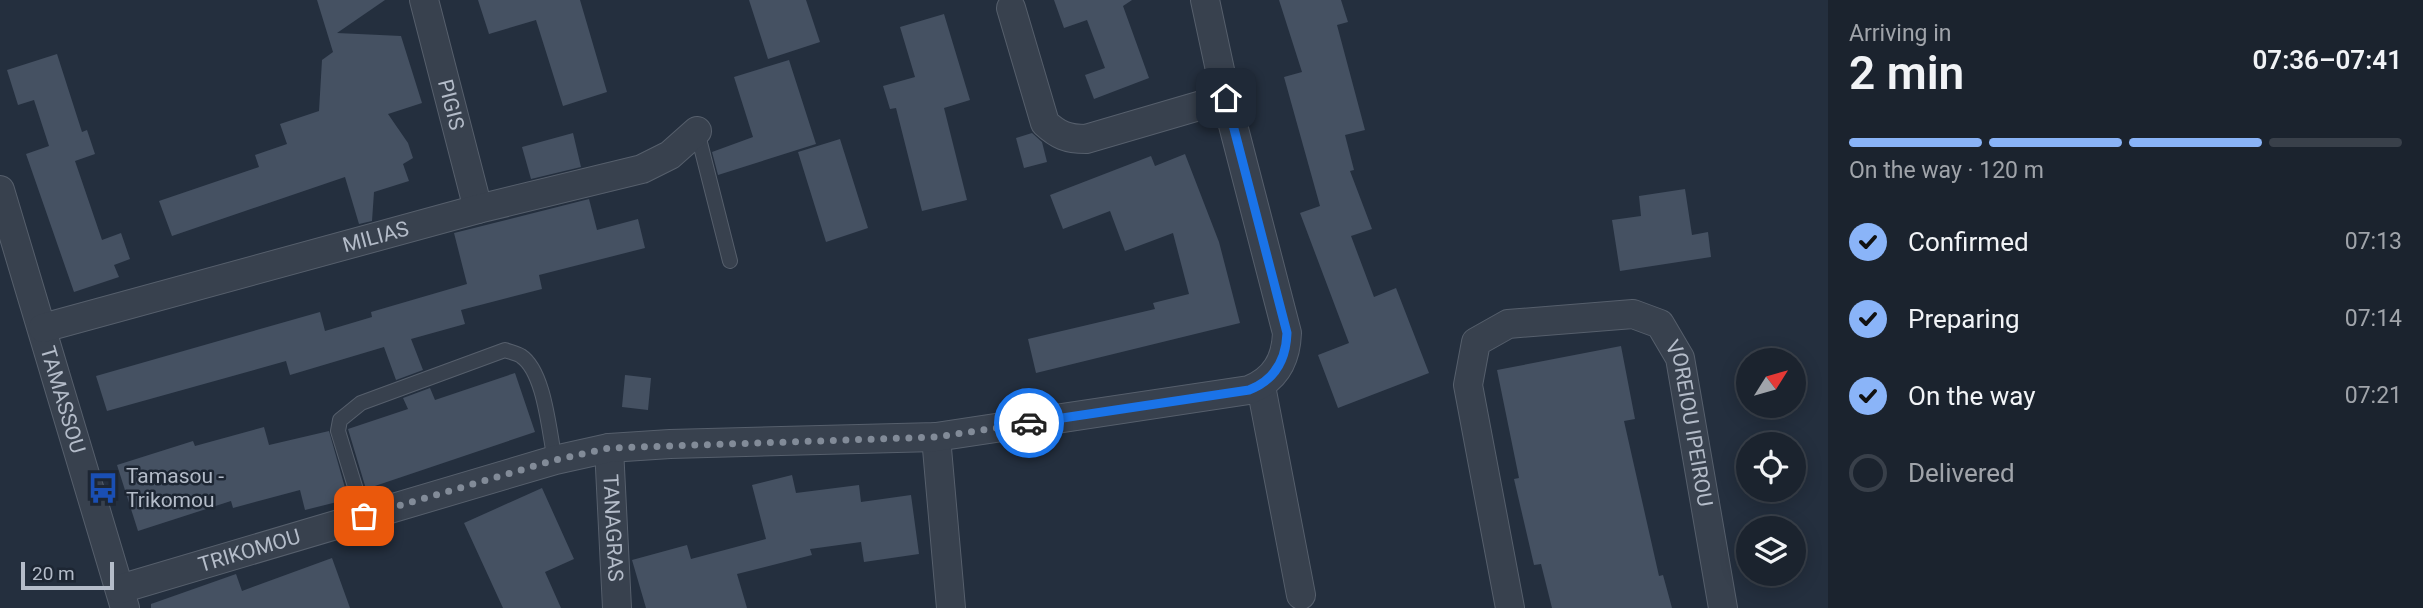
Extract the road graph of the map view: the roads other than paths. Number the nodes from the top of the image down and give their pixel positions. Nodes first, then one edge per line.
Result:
1 (424, 0) edge
2 (1205, 0) edge
3 (1011, 8) dead end
4 (1226, 98) junction
5 (697, 131) joint
6 (0, 190) edge
7 (478, 209) junction
8 (730, 261) dead end
9 (43, 328) junction
10 (1261, 386) junction
11 (936, 437) junction
12 (609, 448) junction
13 (555, 460) junction
14 (364, 516) junction
15 (1301, 595) dead end
16 (122, 598) edge
17 (617, 608) edge
18 (951, 608) edge
19 (1510, 608) edge
20 (1723, 608) edge

1 - 7 street, PIGIS
2 - 4 street
3 - 4 street
4 - 10 street
5 - 7 street, MILIAS
5 - 8 lane
6 - 9 street, TAMASSOU
7 - 9 street, MILIAS
9 - 16 street, TAMASSOU
10 - 11 street, TRIKOMOU
10 - 15 street
11 - 12 street, TRIKOMOU
11 - 18 street
12 - 13 street, TRIKOMOU
12 - 17 street, TANAGRAS
13 - 14 street, TRIKOMOU
13 - 14 lane
14 - 16 street, TRIKOMOU
19 - 20 street, VOREIOU IPEIROU

